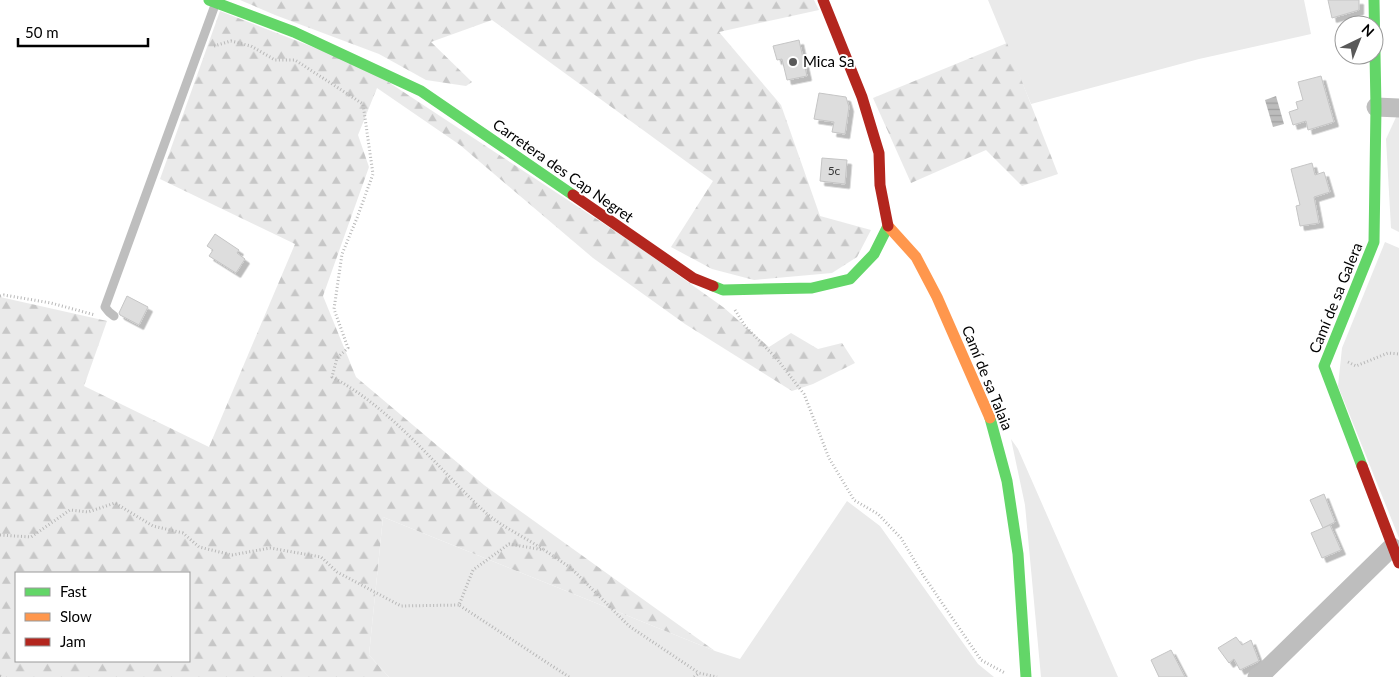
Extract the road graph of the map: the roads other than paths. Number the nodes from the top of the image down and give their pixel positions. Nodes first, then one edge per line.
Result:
1 (823, 0) edge
2 (1374, 0) edge
3 (212, 1) edge
4 (1376, 107) junction
5 (1399, 108) edge
6 (888, 226) junction
7 (114, 316) dead end
8 (1396, 555) edge
9 (1026, 677) edge
10 (1257, 677) edge

1 - 6 street
2 - 4 street, Camí de sa Galera
3 - 6 street, Carretera des Cap Negret
3 - 7 lane
4 - 5 street
4 - 8 street, Camí de sa Galera
6 - 9 street, Camí de sa Talaia
8 - 10 street

